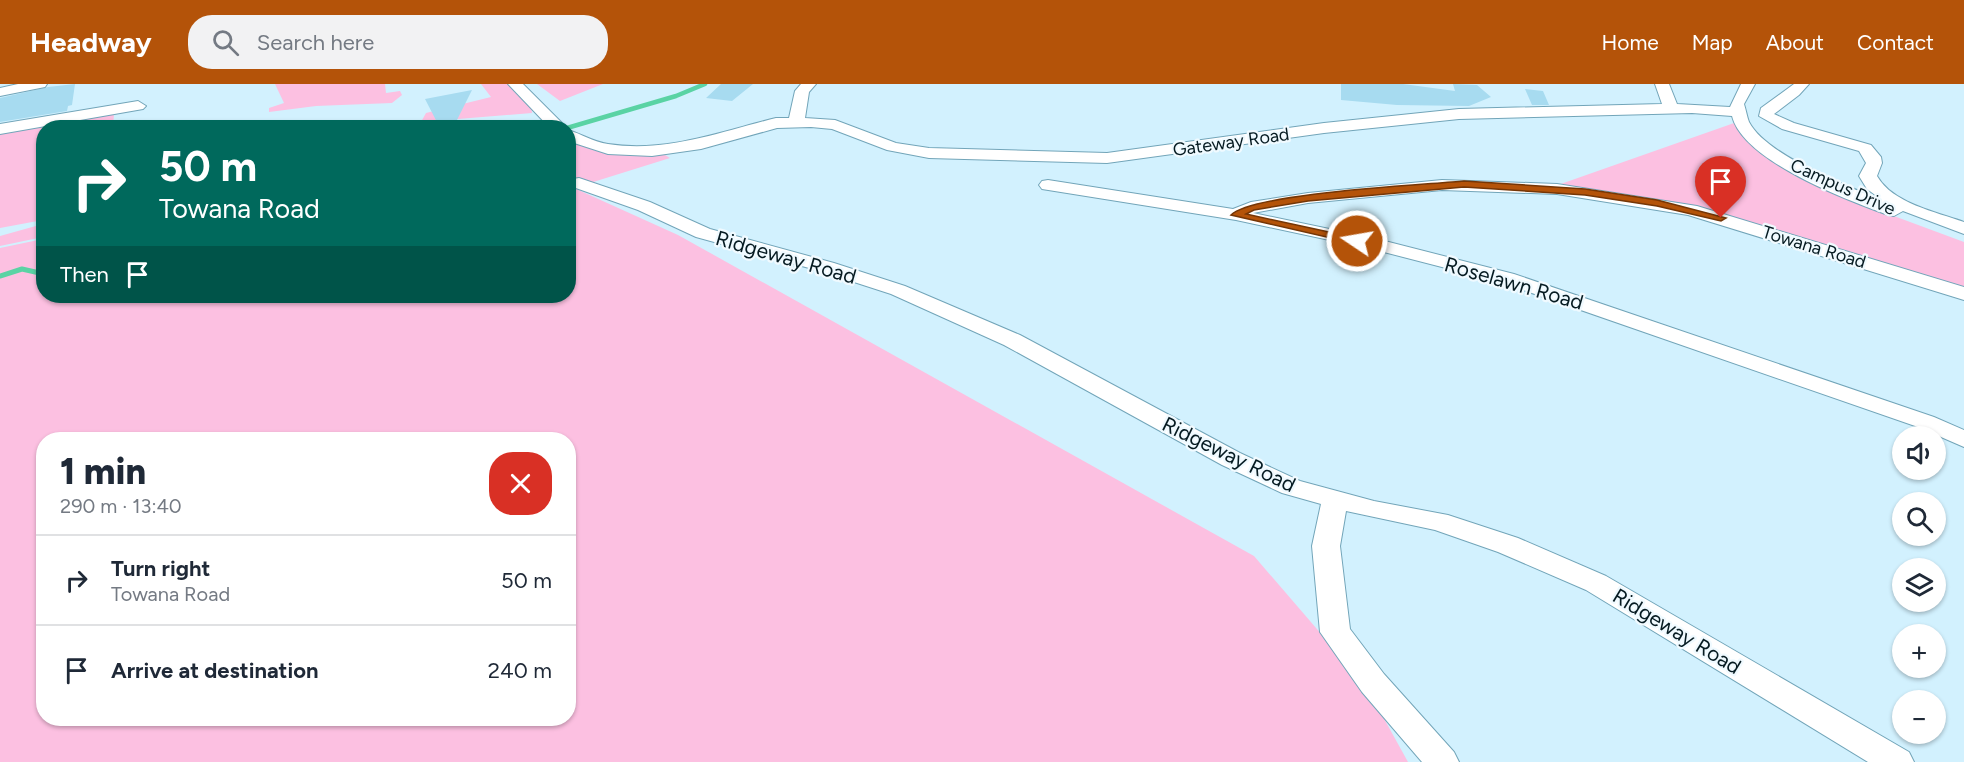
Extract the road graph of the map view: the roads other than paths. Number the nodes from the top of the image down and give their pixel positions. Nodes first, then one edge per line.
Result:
1 (40, 84) edge
2 (515, 84) edge
3 (809, 84) edge
4 (1748, 84) edge
5 (1802, 84) edge
6 (0, 92) edge
7 (1667, 97) edge
8 (138, 106) dead end
9 (1736, 115) junction
10 (54, 120) edge
11 (550, 120) edge
12 (796, 122) junction
13 (36, 123) edge
14 (0, 129) edge
15 (576, 139) edge
16 (579, 183) dead end
17 (1048, 186) dead end
18 (1236, 215) junction
19 (1964, 228) edge
20 (1964, 236) edge
21 (1964, 294) edge
22 (1964, 439) edge
23 (1335, 500) junction
24 (1442, 762) edge
25 (1897, 762) edge

1 - 6 street
2 - 11 street
3 - 12 street
4 - 9 street
5 - 19 street
7 - 9 street, Gateway Road
7 - 9 street, Gateway Road
7 - 12 street, Gateway Road
8 - 10 street
9 - 20 street, Campus Drive
12 - 15 street, Gateway Road
13 - 14 street
16 - 23 street, Ridgeway Road
17 - 18 street, Roselawn Road
18 - 21 street, Towana Road
18 - 22 street, Roselawn Road
23 - 24 street
23 - 25 street, Ridgeway Road

